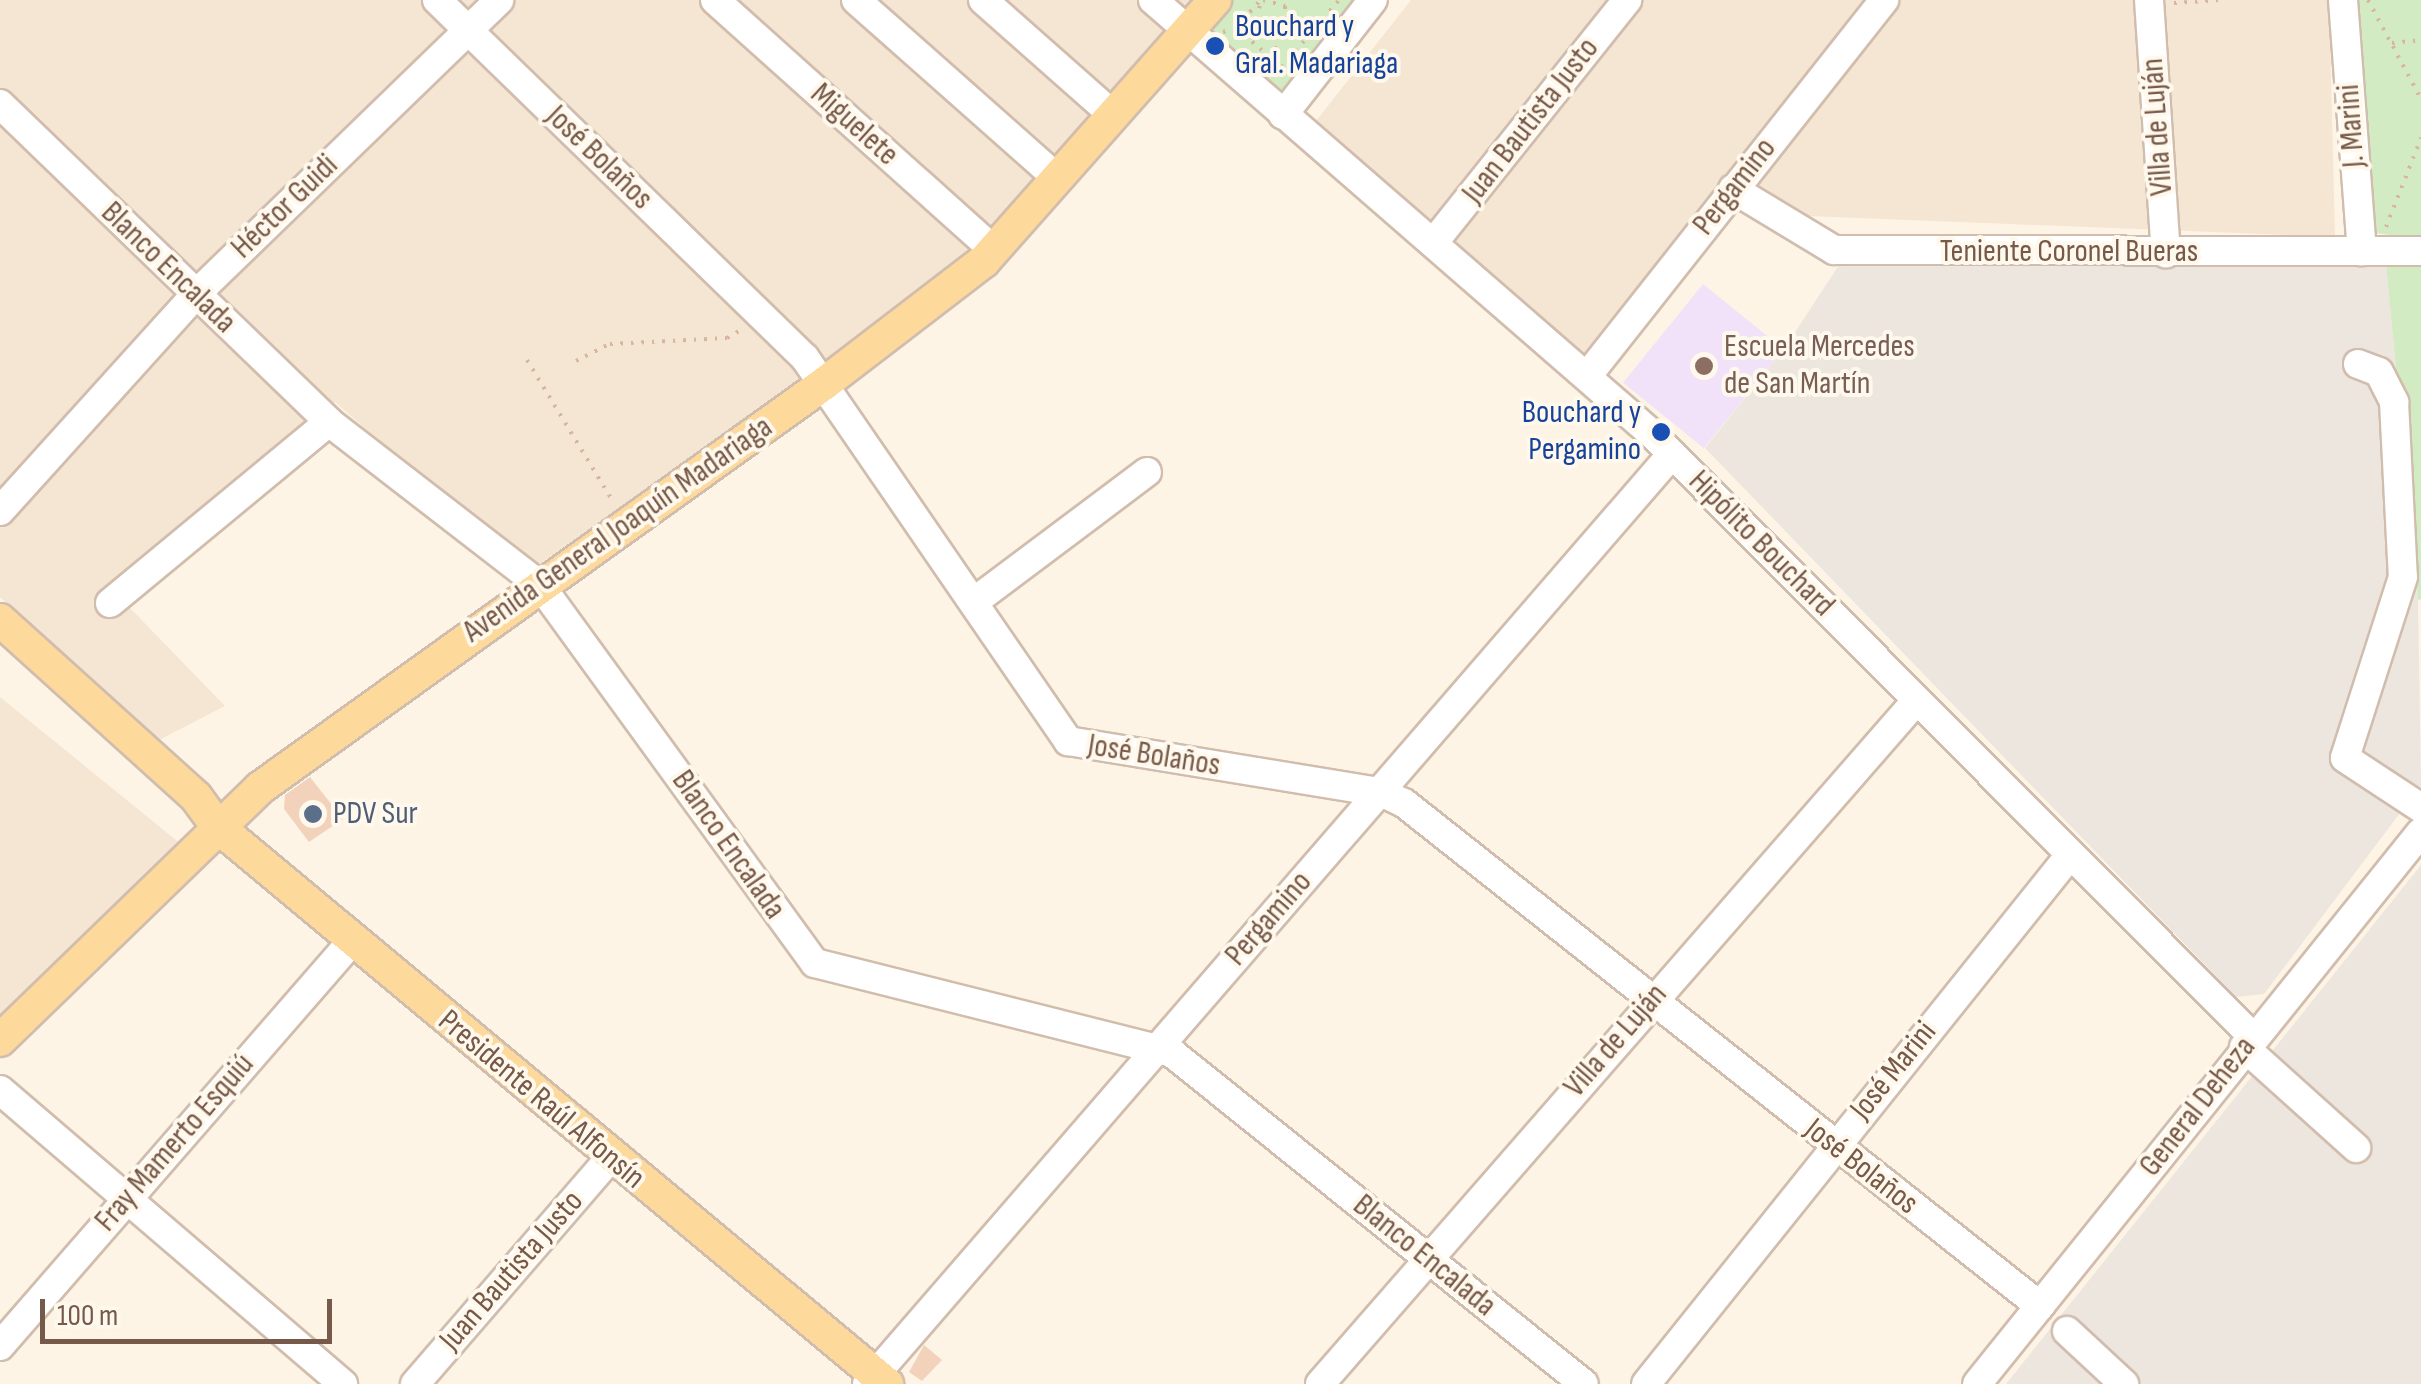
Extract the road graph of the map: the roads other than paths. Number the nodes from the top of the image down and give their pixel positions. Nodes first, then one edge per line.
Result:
1 (437, 0) edge
2 (498, 0) edge
3 (714, 0) edge
4 (856, 0) edge
5 (983, 0) edge
6 (1154, 0) edge
7 (1215, 0) edge
8 (1373, 0) edge
9 (1627, 0) edge
10 (1884, 0) edge
11 (2343, 0) edge
12 (2150, 2) edge
13 (466, 29) junction
14 (1189, 31) junction
15 (0, 104) edge
16 (1113, 114) junction
17 (1283, 115) junction
18 (1058, 178) junction
19 (1734, 189) junction
20 (1434, 242) junction
21 (994, 250) junction
22 (2369, 251) junction
23 (2421, 251) edge
24 (2166, 253) junction
25 (194, 296) junction
26 (2358, 364) dead end
27 (1588, 376) junction
28 (825, 383) junction
29 (329, 422) junction
30 (1672, 454) junction
31 (1147, 472) dead end
32 (0, 511) edge
33 (540, 585) junction
34 (975, 602) junction
35 (110, 603) dead end
36 (0, 620) edge
37 (0, 647) edge
38 (1916, 701) junction
39 (1381, 792) junction
40 (2421, 808) edge
41 (209, 818) junction
42 (2421, 832) edge
43 (2070, 854) junction
44 (352, 941) junction
45 (1652, 999) junction
46 (0, 1040) edge
47 (2249, 1042) junction
48 (1155, 1048) junction
49 (0, 1090) edge
50 (1833, 1146) junction
51 (2356, 1148) dead end
52 (609, 1159) junction
53 (128, 1197) junction
54 (1427, 1259) junction
55 (2040, 1306) junction
56 (2068, 1331) dead end
57 (0, 1346) edge
58 (877, 1381) edge
59 (343, 1384) edge
60 (415, 1384) edge
61 (1320, 1384) edge
62 (1584, 1384) edge
63 (1646, 1384) edge
64 (1977, 1384) edge
65 (2124, 1384) edge

1 - 13 street, José Bolaños
2 - 13 street, Héctor Guidi
3 - 21 street, Miguelete
4 - 18 street
5 - 16 street
6 - 14 street, Hipólito Bouchard
7 - 14 main road, Avenida General Joaquín Madariaga
8 - 17 street
9 - 20 street, Juan Bautista Justo
10 - 19 street, Pergamino
11 - 22 street, J. Marini
12 - 24 street, Villa de Luján
13 - 25 street, Héctor Guidi
13 - 28 street, José Bolaños
14 - 16 main road, Avenida General Joaquín Madariaga
14 - 17 street, Hipólito Bouchard
15 - 25 street, Blanco Encalada
16 - 18 main road, Avenida General Joaquín Madariaga
17 - 20 street, Hipólito Bouchard
18 - 21 main road, Avenida General Joaquín Madariaga
19 - 24 street, Teniente Coronel Bueras
19 - 27 street, Pergamino
20 - 27 street, Hipólito Bouchard
21 - 28 main road, Avenida General Joaquín Madariaga
22 - 23 street, Teniente Coronel Bueras
22 - 24 street, Teniente Coronel Bueras
25 - 29 street, Blanco Encalada
25 - 32 street, Héctor Guidi
26 - 40 street
27 - 30 street, Hipólito Bouchard
28 - 33 main road, Avenida General Joaquín Madariaga
28 - 34 street, José Bolaños
29 - 33 street, Blanco Encalada
29 - 35 street
30 - 38 street, Hipólito Bouchard
30 - 39 street, Pergamino
31 - 34 street
33 - 41 main road, Avenida General Joaquín Madariaga
33 - 48 street, Blanco Encalada
34 - 39 street, José Bolaños
36 - 41 main road, Presidente Raúl Alfonsín
37 - 41 main road, Presidente Raúl Alfonsín
38 - 43 street, Hipólito Bouchard
38 - 45 street, Villa de Luján
39 - 45 street, José Bolaños
39 - 48 street, Pergamino
41 - 44 main road, Presidente Raúl Alfonsín
41 - 46 main road, Avenida General Joaquín Madariaga
42 - 47 street, General Deheza
43 - 47 street, Hipólito Bouchard
43 - 50 street, José Marini
44 - 52 main road, Presidente Raúl Alfonsín
44 - 53 street, Fray Mamerto Esquiú
45 - 50 street, José Bolaños
45 - 54 street, Villa de Luján
47 - 51 street, Hipólito Bouchard
47 - 55 street, General Deheza
48 - 54 street, Blanco Encalada
48 - 58 street, Pergamino
49 - 53 street
50 - 55 street, José Bolaños
50 - 63 street, José Marini
52 - 58 main road, Presidente Raúl Alfonsín
52 - 60 street, Juan Bautista Justo
53 - 57 street, Fray Mamerto Esquiú
53 - 59 street
54 - 61 street, Villa de Luján
54 - 62 street, Blanco Encalada
55 - 64 street, General Deheza
56 - 65 street

